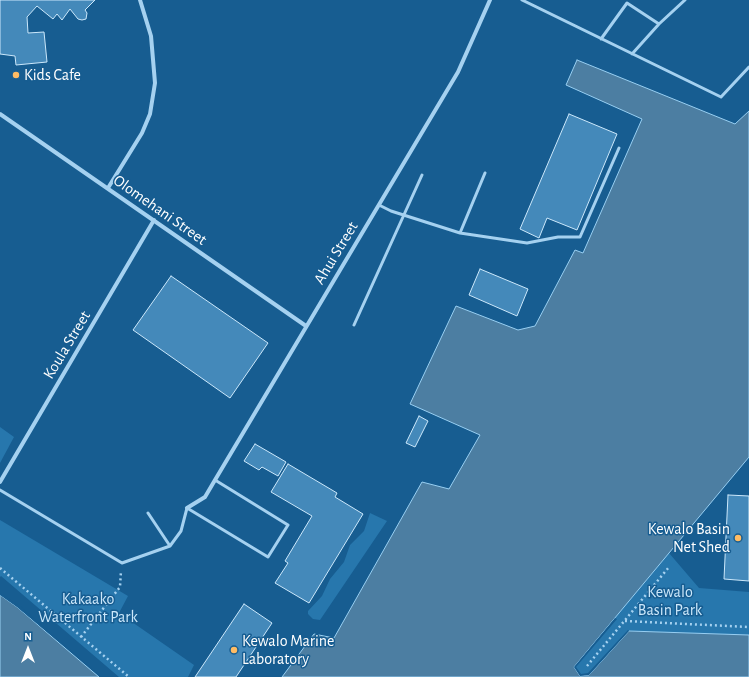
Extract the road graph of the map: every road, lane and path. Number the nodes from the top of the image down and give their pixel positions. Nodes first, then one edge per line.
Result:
1 (140, 0) edge
2 (490, 0) edge
3 (522, 0) edge
4 (685, 0) edge
5 (659, 24) junction
6 (601, 39) junction
7 (632, 54) junction
8 (749, 67) edge
9 (0, 114) edge
10 (619, 148) dead end
11 (485, 173) dead end
12 (422, 175) dead end
13 (108, 188) junction
14 (378, 205) junction
15 (405, 214) junction
16 (154, 220) junction
17 (460, 232) junction
18 (354, 325) dead end
19 (306, 326) junction
20 (215, 480) junction
21 (0, 482) edge
22 (0, 490) edge
23 (188, 508) junction
24 (148, 513) dead end
25 (170, 546) junction
26 (122, 563) junction
27 (669, 567) dead end
28 (0, 568) edge
29 (624, 621) junction
30 (749, 627) edge
31 (81, 637) junction
32 (587, 666) dead end
33 (129, 677) edge

1 - 13 street
2 - 14 street, Ahui Street
3 - 6 lane
4 - 5 lane
5 - 6 lane
5 - 7 lane
6 - 7 lane
7 - 8 lane
9 - 13 street, Olomehani Street
10 - 17 lane
11 - 17 lane
12 - 15 lane
13 - 16 street, Olomehani Street
14 - 15 lane
14 - 19 street, Ahui Street
15 - 17 lane
15 - 18 lane
16 - 19 street, Olomehani Street
16 - 21 street, Koula Street
19 - 20 street, Ahui Street
20 - 23 street, Ahui Street
20 - 23 lane
22 - 26 lane
23 - 25 lane
24 - 25 lane
25 - 26 lane
26 - 31 path
27 - 29 path
28 - 31 path
29 - 30 path
29 - 32 path
31 - 33 path

